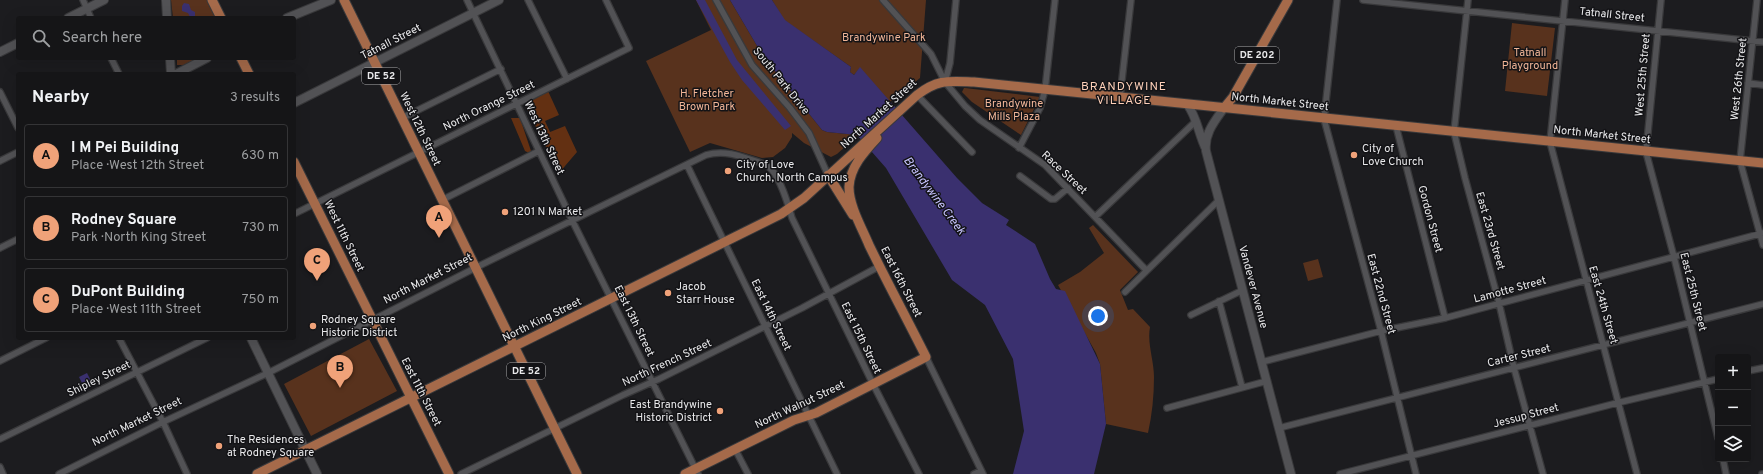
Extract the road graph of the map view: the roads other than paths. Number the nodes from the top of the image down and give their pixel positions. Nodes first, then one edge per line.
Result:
1 (82, 0) edge
2 (104, 0) edge
3 (166, 0) edge
4 (212, 0) edge
5 (331, 0) edge
6 (344, 0) edge
7 (467, 0) edge
8 (499, 0) edge
9 (528, 0) edge
10 (606, 0) edge
11 (716, 0) edge
12 (883, 0) edge
13 (956, 0) edge
14 (1055, 0) edge
15 (1131, 0) edge
16 (1288, 0) edge
17 (1337, 0) edge
18 (1363, 0) edge
19 (1468, 0) edge
20 (1564, 0) edge
21 (1661, 0) edge
22 (1757, 0) edge
23 (1417, 3) edge
24 (87, 9) junction
25 (1467, 11) junction
26 (473, 13) junction
27 (72, 16) edge
28 (90, 16) edge
29 (167, 16) edge
30 (220, 16) edge
31 (292, 16) edge
32 (1562, 21) junction
33 (1657, 31) junction
34 (1753, 41) junction
35 (1763, 42) edge
36 (16, 44) edge
37 (0, 52) edge
38 (112, 60) edge
39 (170, 60) edge
40 (203, 60) edge
41 (242, 60) edge
42 (374, 62) junction
43 (501, 69) junction
44 (118, 72) edge
45 (171, 72) edge
46 (180, 72) edge
47 (249, 72) edge
48 (567, 79) junction
49 (945, 82) junction
50 (1748, 84) junction
51 (1763, 85) edge
52 (1045, 90) junction
53 (0, 92) edge
54 (917, 95) junction
55 (1120, 97) junction
56 (296, 102) edge
57 (517, 104) junction
58 (1186, 104) junction
59 (1224, 108) junction
60 (402, 118) junction
61 (1324, 119) junction
62 (1196, 121) junction
63 (16, 124) edge
64 (1396, 126) junction
65 (1454, 132) junction
66 (1550, 142) junction
67 (1019, 148) junction
68 (539, 151) junction
69 (1206, 151) junction
70 (859, 152) junction
71 (972, 152) dead end
72 (1646, 152) junction
73 (16, 153) edge
74 (419, 153) junction
75 (0, 161) edge
76 (1740, 161) junction
77 (1763, 163) edge
78 (687, 164) junction
79 (296, 166) edge
80 (828, 175) junction
81 (1020, 176) dead end
82 (1068, 188) junction
83 (442, 200) junction
84 (1219, 200) junction
85 (314, 204) junction
86 (789, 209) junction
87 (296, 213) edge
88 (1095, 217) junction
89 (572, 220) junction
90 (862, 230) junction
91 (1761, 233) edge
92 (16, 240) edge
93 (725, 243) junction
94 (1763, 245) edge
95 (0, 248) edge
96 (1674, 257) junction
97 (880, 266) junction
98 (476, 268) junction
99 (1146, 270) junction
100 (1585, 280) junction
101 (1243, 290) junction
102 (1125, 292) dead end
103 (829, 293) junction
104 (612, 299) junction
105 (1219, 301) junction
106 (1499, 303) junction
107 (1763, 304) edge
108 (1191, 315) dead end
109 (1445, 318) junction
110 (372, 320) junction
111 (1689, 322) junction
112 (765, 326) junction
113 (1381, 331) junction
114 (42, 340) edge
115 (121, 340) edge
116 (203, 340) edge
117 (252, 340) edge
118 (1604, 345) junction
119 (514, 347) junction
120 (926, 357) junction
121 (0, 360) edge
122 (1262, 362) junction
123 (1514, 368) junction
124 (1763, 368) edge
125 (1751, 370) edge
126 (137, 371) junction
127 (268, 373) junction
128 (1715, 380) edge
129 (1267, 381) junction
130 (653, 382) junction
131 (1705, 382) junction
132 (873, 384) junction
133 (1242, 387) junction
134 (1397, 397) junction
135 (411, 398) junction
136 (1617, 402) junction
137 (1167, 408) dead end
138 (808, 415) junction
139 (163, 422) junction
140 (1530, 425) junction
141 (1715, 426) edge
142 (554, 428) junction
143 (1279, 428) junction
144 (0, 439) edge
145 (735, 449) junction
146 (306, 450) junction
147 (1412, 456) junction
148 (1724, 462) edge
149 (0, 467) edge
150 (697, 471) edge
151 (982, 472) edge
152 (836, 473) edge
153 (3, 474) edge
154 (59, 474) edge
155 (186, 474) edge
156 (258, 474) edge
157 (316, 474) edge
158 (449, 474) edge
159 (461, 474) edge
160 (576, 474) edge
161 (685, 474) edge
162 (748, 474) edge
163 (829, 474) edge
164 (919, 474) edge
165 (974, 474) edge
166 (1291, 474) edge
167 (1340, 474) edge
168 (1416, 474) edge
169 (1543, 474) edge
170 (1637, 474) edge
171 (1726, 474) edge

1 - 24 street
2 - 24 street
3 - 29 street
4 - 30 main road
5 - 31 street
6 - 42 main road, West 12th Street / DE 52
7 - 26 street, West 13th Street
8 - 26 street, Tatnall Street
9 - 48 street
10 - 48 street, North Orange Street
11 - 80 street, South Park Drive
12 - 49 street, Race Street
13 - 49 street
14 - 52 street
15 - 55 street
16 - 59 main road, DE 202
17 - 61 street
18 - 23 street, Tatnall Street
19 - 25 street, East 23rd Street
20 - 32 street, East 24th Street
21 - 33 street, West 25th Street
22 - 34 street, West 26th Street
23 - 25 street, Tatnall Street
24 - 27 street
24 - 28 street
25 - 32 street, Tatnall Street
25 - 65 street, East 23rd Street
26 - 42 street, Tatnall Street
26 - 43 street, West 13th Street
32 - 33 street, Tatnall Street
32 - 66 street, East 24th Street
33 - 34 street, Tatnall Street
33 - 72 street, West 25th Street
34 - 35 street, Tatnall Street
34 - 50 street, West 26th Street
36 - 37 street
38 - 44 street
39 - 45 street
40 - 46 street
41 - 47 main road
42 - 56 street, Tatnall Street
42 - 60 main road, West 12th Street / DE 52
43 - 57 street, West 13th Street
43 - 60 street
48 - 57 street, North Orange Street
49 - 52 main road, North Market Street
49 - 54 main road, North Market Street
49 - 67 street, Race Street
50 - 51 street
50 - 76 street, West 26th Street
52 - 55 main road, North Market Street
52 - 67 street
53 - 63 street
54 - 70 main road, North Market Street
54 - 71 street
55 - 58 main road, North Market Street
57 - 68 street, West 13th Street
57 - 74 street, North Orange Street
58 - 59 main road, North Market Street
58 - 62 street
59 - 61 main road, North Market Street
59 - 69 street, Vandever Avenue
60 - 74 main road, West 12th Street / DE 52
61 - 64 main road, North Market Street
61 - 113 street, East 22nd Street
62 - 69 street
62 - 88 street
64 - 65 main road, North Market Street
64 - 109 street, Gordon Street
65 - 66 main road, North Market Street
65 - 106 street, East 23rd Street
66 - 72 main road, North Market Street
66 - 100 street, East 24th Street
67 - 82 street, Race Street
68 - 83 street
68 - 89 street, West 13th Street
69 - 84 street, Vandever Avenue
70 - 80 main road, North Market Street
70 - 90 main road, East 16th Street
72 - 76 main road, North Market Street
72 - 96 street, East 25th Street
73 - 75 street
74 - 83 main road, West 12th Street / DE 52
74 - 85 street, North Orange Street
76 - 77 main road, North Market Street
76 - 91 street
78 - 86 street, North Market Street
78 - 89 street, North Market Street
78 - 93 street, East 14th Street
79 - 85 main road, West 11th Street
80 - 86 main road, North King Street
80 - 90 main road
81 - 82 street
82 - 88 street, Race Street
83 - 98 main road, West 12th Street / DE 52
84 - 99 street
84 - 101 street, Vandever Avenue
85 - 87 street, North Orange Street
85 - 110 main road, West 11th Street
86 - 93 main road, North King Street
86 - 103 street, East 15th Street
88 - 99 street, Race Street
89 - 98 street, North Market Street
89 - 104 street, East 13th Street
90 - 97 main road, East 16th Street
91 - 94 street
91 - 96 street, Lamotte Street
92 - 95 street
93 - 104 main road, North King Street
93 - 112 street, East 14th Street
96 - 100 street, Lamotte Street
96 - 111 street, East 25th Street
97 - 103 street, North French Street
97 - 120 main road, East 16th Street
98 - 110 street, North Market Street
98 - 119 main road, DE 52
99 - 102 street
100 - 106 street, Lamotte Street
100 - 118 street, East 24th Street
101 - 105 street
101 - 122 street, Vandever Avenue
103 - 112 street, North French Street
103 - 132 street, East 15th Street
104 - 119 main road, North King Street
104 - 130 street, East 13th Street
105 - 108 street
105 - 133 street
106 - 109 street, Lamotte Street
106 - 123 street, East 23rd Street
107 - 111 street, Carter Street
109 - 113 street, Lamotte Street
110 - 127 street, North Market Street
110 - 135 main road, East 11th Street
111 - 118 street, Carter Street
111 - 131 street, East 25th Street
112 - 130 street, North French Street
112 - 138 street, East 14th Street
113 - 122 street, Lamotte Street
113 - 134 street, East 22nd Street
114 - 121 street
115 - 126 street
116 - 126 street, Shipley Street
117 - 127 street
118 - 123 street, Carter Street
118 - 136 street, East 24th Street
119 - 135 main road, North King Street
119 - 142 main road, DE 52
120 - 132 main road, North Walnut Street
120 - 151 street, East 16th Street
122 - 129 street, Vandever Avenue
123 - 134 street, Carter Street
123 - 140 street, East 23rd Street
124 - 125 street
126 - 139 street
126 - 144 street, Shipley Street
127 - 139 street, North Market Street
127 - 146 street
128 - 131 street, Jessup Street
129 - 133 street
129 - 143 street, Vandever Avenue
130 - 142 street, North French Street
130 - 150 street, East 13th Street
131 - 136 street, Jessup Street
131 - 141 street, East 25th Street
132 - 138 main road, North Walnut Street
132 - 164 street, East 15th Street
133 - 137 street
134 - 143 street, Carter Street
134 - 147 street, East 22nd Street
135 - 146 main road, North King Street
135 - 158 main road, East 11th Street
136 - 140 street, Jessup Street
136 - 170 street, East 24th Street
138 - 145 main road, North Walnut Street
138 - 152 street, East 14th Street
139 - 154 street, North Market Street
139 - 155 street
140 - 147 street, Jessup Street
140 - 169 street, East 23rd Street
142 - 159 street, North French Street
142 - 160 main road, DE 52
143 - 166 street, Vandever Avenue
145 - 150 main road, North Walnut Street
145 - 162 street
146 - 156 main road, North King Street
146 - 157 street
147 - 167 street, Jessup Street
147 - 168 street, East 22nd Street
148 - 171 street
149 - 153 street
150 - 161 main road, North Walnut Street
151 - 165 street
152 - 163 street

